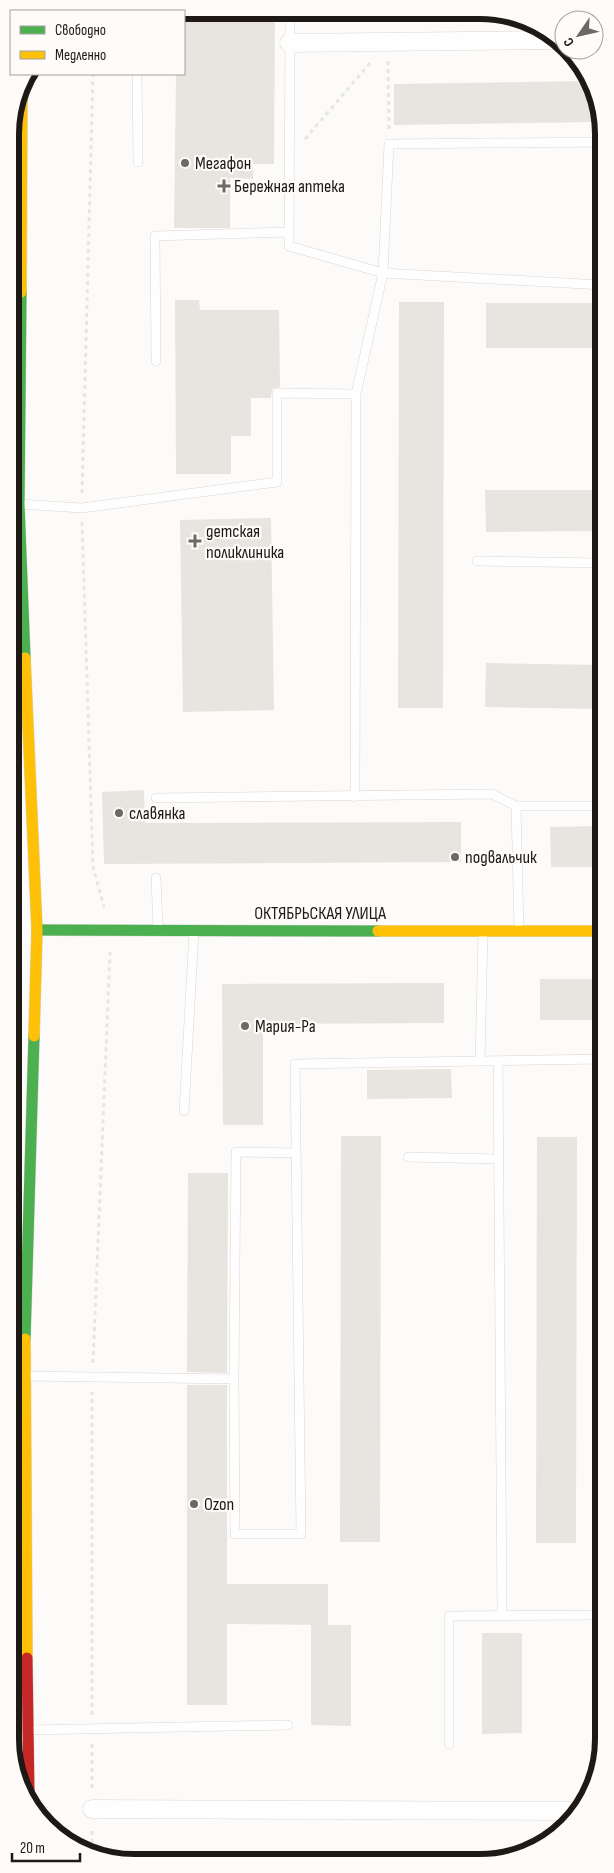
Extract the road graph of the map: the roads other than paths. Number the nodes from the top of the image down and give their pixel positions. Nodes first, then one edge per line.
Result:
1 (290, 19) edge
2 (547, 40) edge
3 (290, 43) junction
4 (137, 75) edge
5 (21, 112) edge
6 (595, 142) edge
7 (138, 162) dead end
8 (289, 232) junction
9 (19, 262) edge
10 (384, 274) junction
11 (595, 285) edge
12 (156, 361) dead end
13 (356, 394) junction
14 (19, 503) edge
15 (477, 561) dead end
16 (595, 563) edge
17 (19, 581) edge
18 (355, 797) junction
19 (156, 798) dead end
20 (516, 806) junction
21 (595, 806) edge
22 (156, 878) dead end
23 (37, 930) junction
24 (158, 930) junction
25 (194, 930) junction
26 (483, 930) junction
27 (518, 931) junction
28 (595, 931) edge
29 (595, 1059) edge
30 (480, 1061) junction
31 (498, 1061) junction
32 (184, 1111) dead end
33 (296, 1153) junction
34 (408, 1157) dead end
35 (499, 1159) junction
36 (21, 1376) junction
37 (234, 1379) junction
38 (502, 1615) junction
39 (595, 1615) edge
40 (288, 1725) dead end
41 (28, 1730) junction
42 (449, 1744) dead end
43 (29, 1785) edge
44 (92, 1810) road end
45 (570, 1811) edge

1 - 3 lane
2 - 3 street
3 - 8 lane
4 - 7 lane
5 - 9 main road
6 - 10 lane
8 - 10 lane
8 - 12 lane
10 - 11 lane
10 - 13 lane
13 - 14 lane
13 - 18 lane
15 - 16 lane
17 - 23 main road
18 - 19 lane
18 - 20 lane
20 - 21 lane
20 - 27 lane
22 - 24 lane
23 - 24 main road, ОКТЯБРЬСКАЯ УЛИЦА
23 - 36 main road
24 - 25 main road, ОКТЯБРЬСКАЯ УЛИЦА
25 - 26 main road, ОКТЯБРЬСКАЯ УЛИЦА
25 - 32 lane
26 - 27 main road, ОКТЯБРЬСКАЯ УЛИЦА
26 - 30 lane
27 - 28 main road, ОКТЯБРЬСКАЯ УЛИЦА
29 - 31 lane
30 - 31 lane
30 - 33 lane
31 - 35 lane
33 - 37 lane
33 - 37 lane
34 - 35 lane
35 - 38 lane
36 - 37 lane
36 - 41 main road
38 - 39 lane
38 - 42 lane
40 - 41 lane
41 - 43 main road
44 - 45 street

